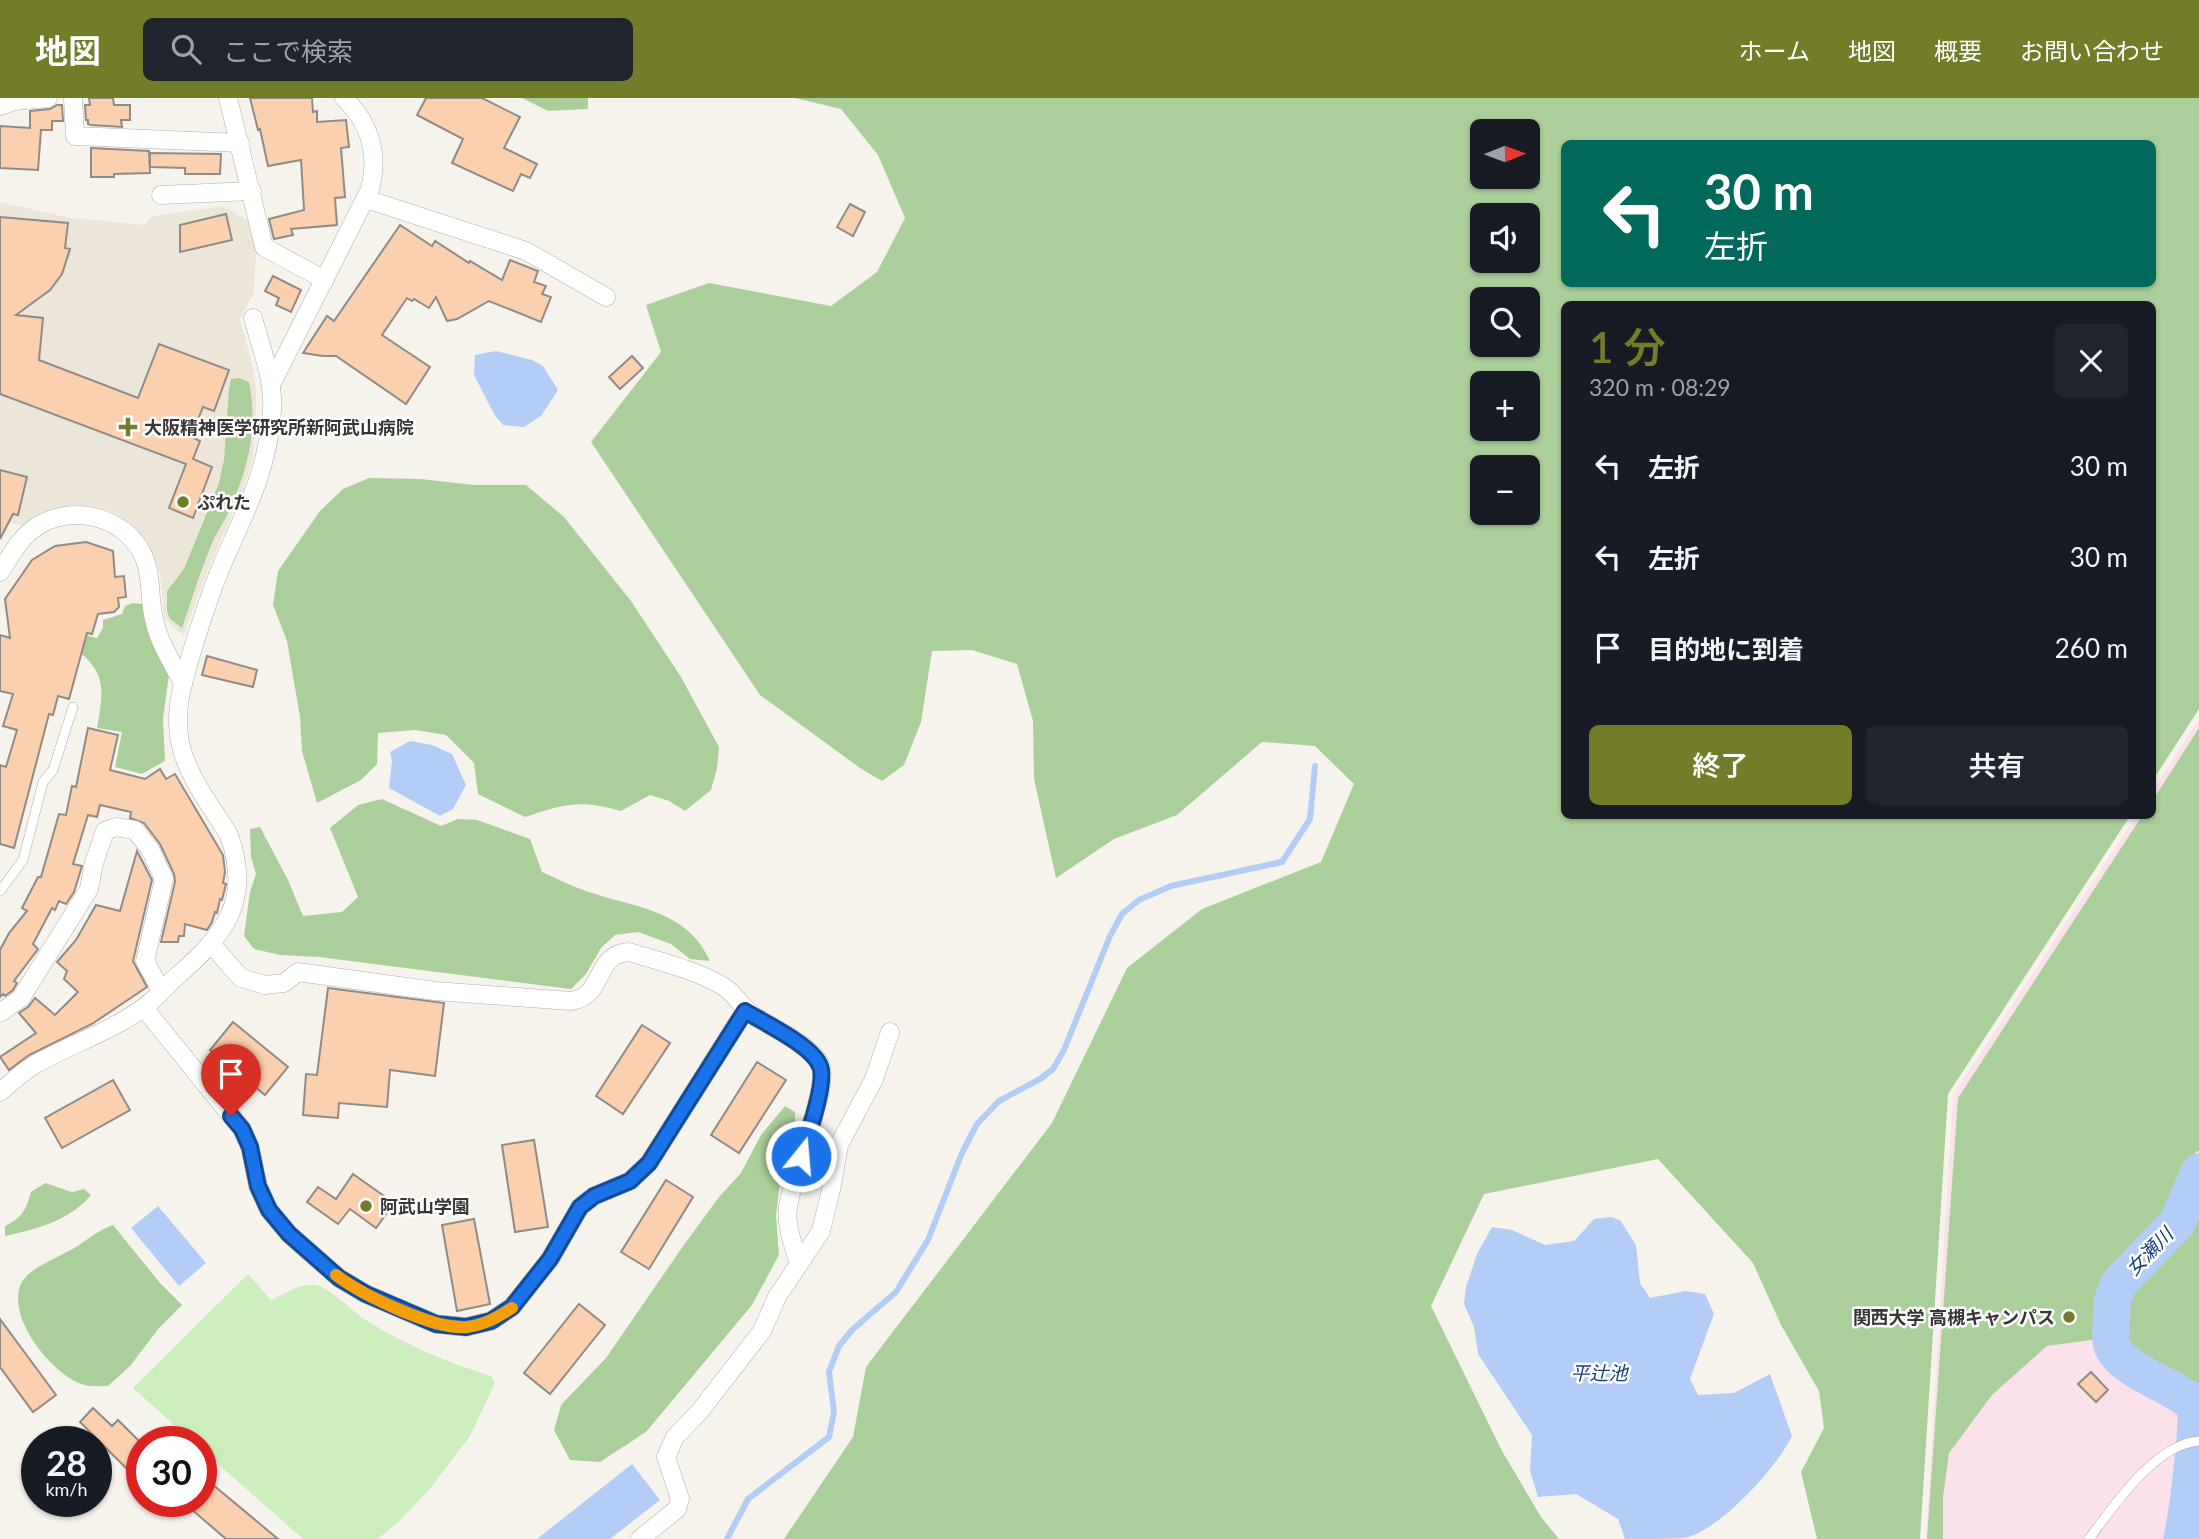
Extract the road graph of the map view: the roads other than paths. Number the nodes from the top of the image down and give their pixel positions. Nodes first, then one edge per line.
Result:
1 (48, 98) edge
2 (73, 98) edge
3 (228, 98) edge
4 (344, 98) edge
5 (0, 106) edge
6 (240, 143) junction
7 (252, 191) junction
8 (161, 195) dead end
9 (366, 199) junction
10 (325, 280) junction
11 (606, 297) dead end
12 (253, 318) dead end
13 (271, 385) junction
14 (0, 572) edge
15 (183, 683) junction
16 (73, 708) dead end
17 (0, 891) edge
18 (212, 945) junction
19 (162, 990) junction
20 (144, 1007) junction
21 (745, 1011) junction
22 (0, 1013) edge
23 (890, 1032) dead end
24 (0, 1092) edge
25 (799, 1264) junction
26 (2199, 1441) edge
27 (640, 1539) edge
28 (2088, 1539) edge

1 - 5 street
2 - 6 street
3 - 6 street
4 - 9 street
6 - 7 street
7 - 8 street
7 - 10 street
9 - 10 street
9 - 11 street
10 - 13 street
12 - 13 street
13 - 15 street
14 - 15 street
15 - 18 street
16 - 17 lane
18 - 19 street
18 - 21 street
19 - 20 street
19 - 22 street
20 - 21 street
20 - 24 street
21 - 25 street
23 - 25 street
25 - 27 street
26 - 28 lane

